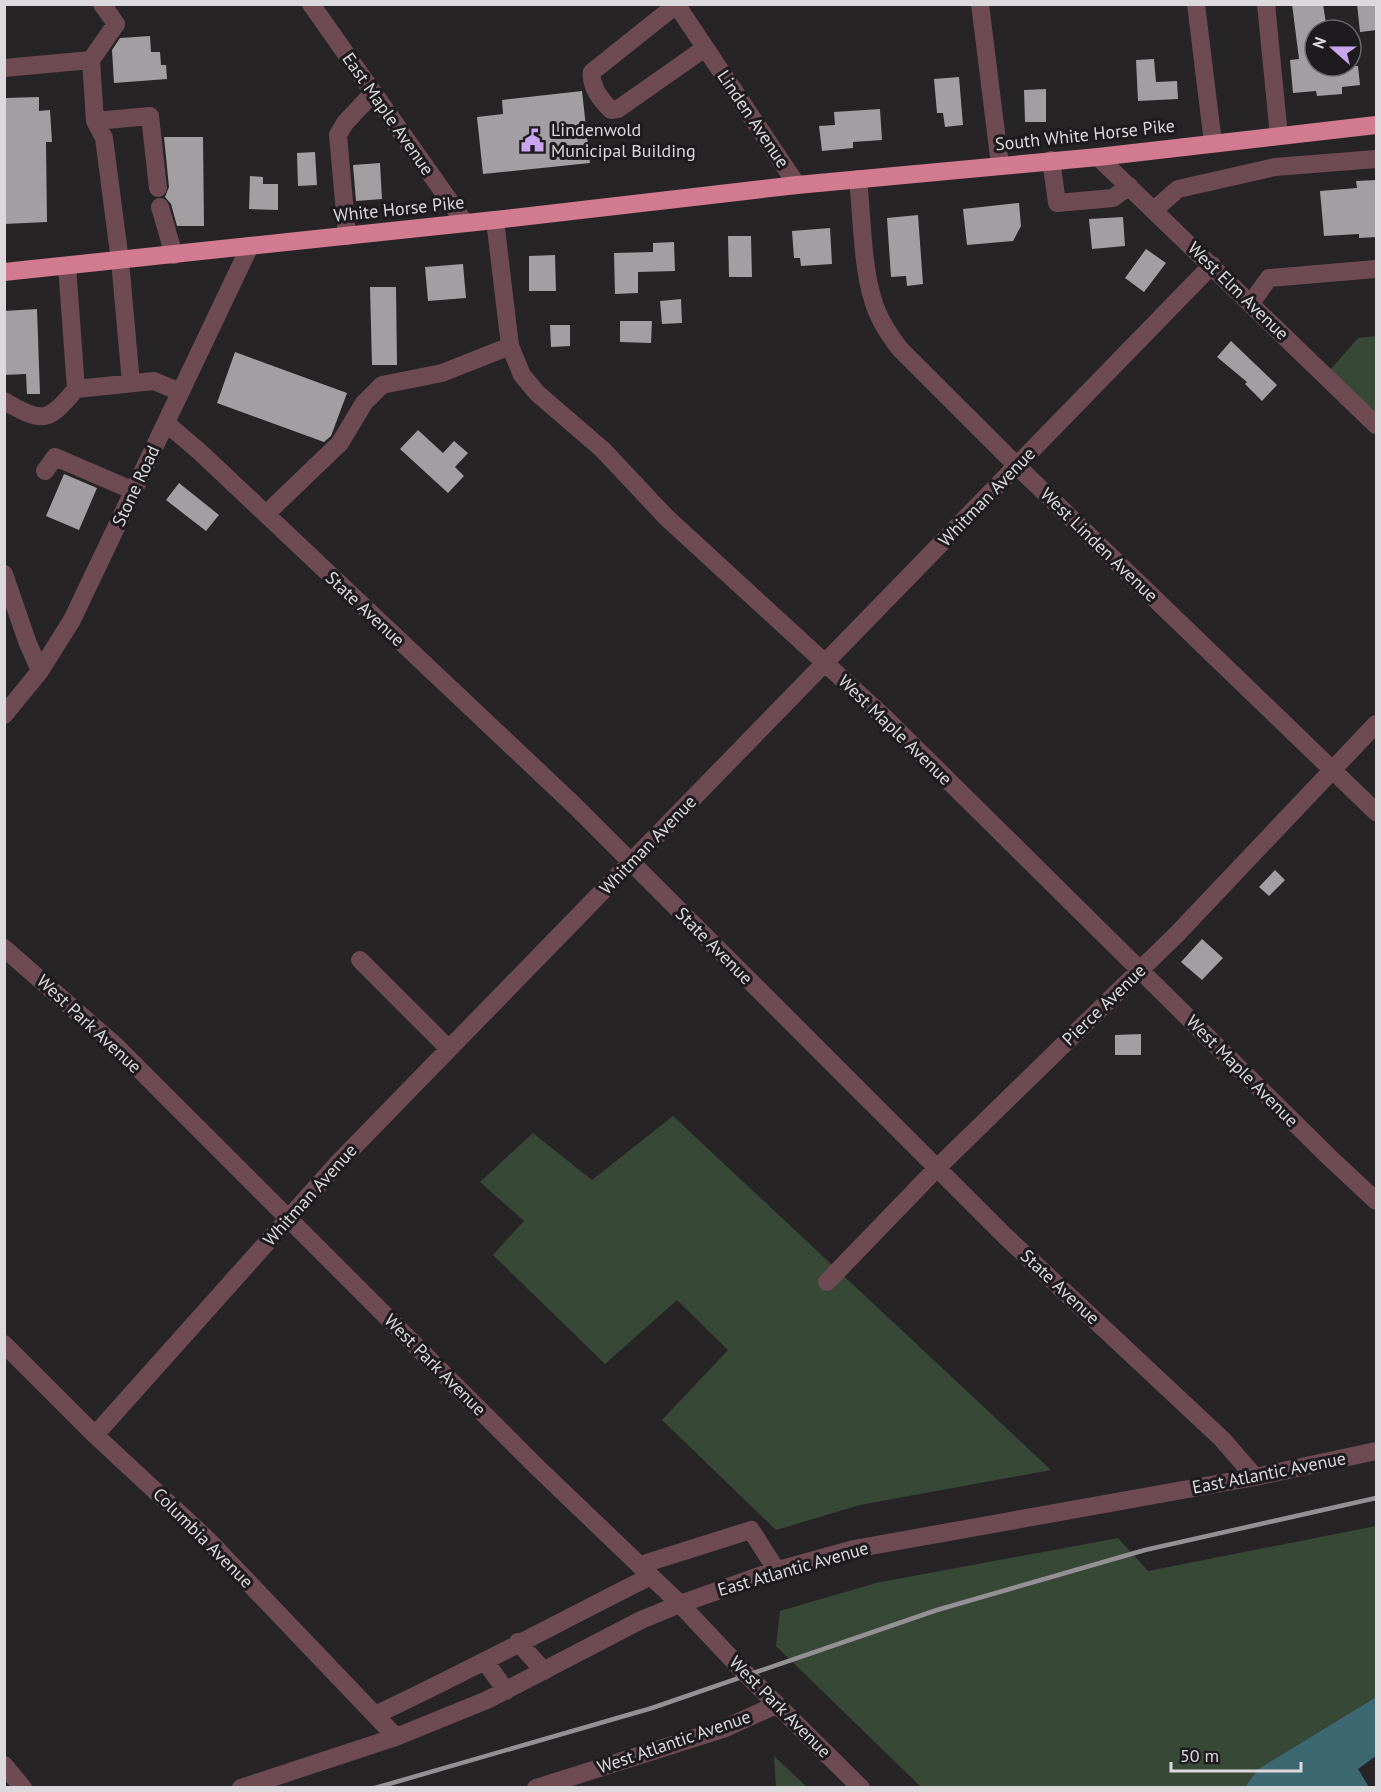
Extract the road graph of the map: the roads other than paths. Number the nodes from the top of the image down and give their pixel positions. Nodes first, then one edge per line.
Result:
1 (102, 4) edge
2 (310, 4) edge
3 (980, 4) edge
4 (1196, 4) edge
5 (1266, 4) edge
6 (676, 5) edge
7 (707, 51) junction
8 (91, 60) junction
9 (4, 68) edge
10 (373, 93) junction
11 (95, 121) junction
12 (1377, 124) edge
13 (1279, 136) junction
14 (1213, 144) junction
15 (1098, 157) junction
16 (1377, 159) edge
17 (1051, 160) junction
18 (1000, 165) junction
19 (858, 179) junction
20 (797, 185) junction
21 (1129, 186) junction
22 (159, 188) dead end
23 (160, 207) dead end
24 (1154, 210) junction
25 (495, 220) junction
26 (465, 223) junction
27 (347, 236) junction
28 (250, 246) junction
29 (174, 255) junction
30 (120, 261) junction
31 (1212, 265) junction
32 (67, 266) junction
33 (1377, 268) edge
34 (4, 272) edge
35 (1251, 303) junction
36 (510, 346) junction
37 (130, 383) junction
38 (76, 389) junction
39 (180, 392) junction
40 (4, 401) edge
41 (166, 423) junction
42 (1377, 425) edge
43 (1017, 466) junction
44 (45, 471) dead end
45 (134, 491) junction
46 (266, 514) junction
47 (4, 574) edge
48 (825, 663) junction
49 (40, 671) junction
50 (4, 716) edge
51 (1377, 724) edge
52 (1333, 769) junction
53 (1377, 812) edge
54 (631, 863) junction
55 (4, 948) edge
56 (360, 960) dead end
57 (1141, 970) junction
58 (449, 1049) junction
59 (937, 1168) junction
60 (1377, 1202) edge
61 (288, 1219) junction
62 (827, 1281) dead end
63 (4, 1344) edge
64 (95, 1435) junction
65 (1377, 1452) edge
66 (1255, 1477) junction
67 (645, 1571) junction
68 (777, 1571) junction
69 (680, 1604) junction
70 (518, 1642) junction
71 (485, 1661) junction
72 (544, 1671) junction
73 (506, 1691) junction
74 (776, 1705) junction
75 (375, 1715) junction
76 (396, 1737) junction
77 (4, 1765) edge
78 (23, 1788) edge
79 (241, 1788) edge
80 (536, 1788) edge
81 (861, 1788) edge

1 - 8 street
2 - 10 street, East Maple Avenue
3 - 18 street
4 - 14 street
5 - 13 street
6 - 7 street, Linden Avenue
6 - 7 street
7 - 20 street, Linden Avenue
8 - 9 street
8 - 11 street
10 - 26 street, East Maple Avenue
10 - 27 street
11 - 22 street
11 - 30 street
12 - 13 highway, South White Horse Pike
13 - 14 highway, South White Horse Pike
14 - 15 highway, South White Horse Pike
15 - 17 highway, South White Horse Pike
15 - 21 street, West Elm Avenue
16 - 24 street
17 - 18 highway, South White Horse Pike
17 - 21 street
18 - 19 highway, South White Horse Pike
19 - 20 highway, South White Horse Pike
19 - 43 street, West Linden Avenue
20 - 25 highway, White Horse Pike
21 - 24 street, West Elm Avenue
23 - 29 street
24 - 31 street, West Elm Avenue
25 - 26 highway, White Horse Pike
25 - 36 street, West Maple Avenue
26 - 27 highway, White Horse Pike
27 - 28 highway, White Horse Pike
28 - 29 highway, White Horse Pike
28 - 39 street, Stone Road
29 - 30 highway, White Horse Pike
30 - 32 highway, White Horse Pike
30 - 37 street
31 - 35 street, West Elm Avenue
31 - 43 street, Whitman Avenue
32 - 34 highway, White Horse Pike
32 - 38 street
33 - 35 street
35 - 42 street, West Elm Avenue
36 - 46 street
36 - 48 street, West Maple Avenue
37 - 38 street
37 - 39 street
38 - 40 street
39 - 41 street, Stone Road
41 - 45 street, Stone Road
41 - 46 street, State Avenue
43 - 48 street, Whitman Avenue
43 - 52 street, West Linden Avenue
44 - 45 street
45 - 49 street, Stone Road
46 - 54 street, State Avenue
47 - 49 street
48 - 54 street, Whitman Avenue
48 - 57 street, West Maple Avenue
49 - 50 street, Stone Road
51 - 52 street, Pierce Avenue
52 - 53 street, West Linden Avenue
52 - 57 street, Pierce Avenue
54 - 58 street, Whitman Avenue
54 - 59 street, State Avenue
55 - 61 street, West Park Avenue
56 - 58 street
57 - 59 street, Pierce Avenue
57 - 60 street, West Maple Avenue
58 - 61 street, Whitman Avenue
59 - 62 street, Pierce Avenue
59 - 66 street, State Avenue
61 - 64 street, Whitman Avenue
61 - 67 street, West Park Avenue
63 - 64 street, Columbia Avenue
64 - 75 street, Columbia Avenue
65 - 66 street, East Atlantic Avenue
66 - 68 street, East Atlantic Avenue
67 - 68 street
67 - 69 street, West Park Avenue
67 - 70 street
68 - 69 street, East Atlantic Avenue
69 - 72 street, East Atlantic Avenue
69 - 74 street, West Park Avenue
70 - 71 street
70 - 72 street
71 - 73 street
71 - 75 street
72 - 73 street, East Atlantic Avenue
73 - 76 street, East Atlantic Avenue
74 - 80 street, West Atlantic Avenue
74 - 81 street, West Park Avenue
75 - 76 street, Columbia Avenue
76 - 79 street, East Atlantic Avenue
77 - 78 street

